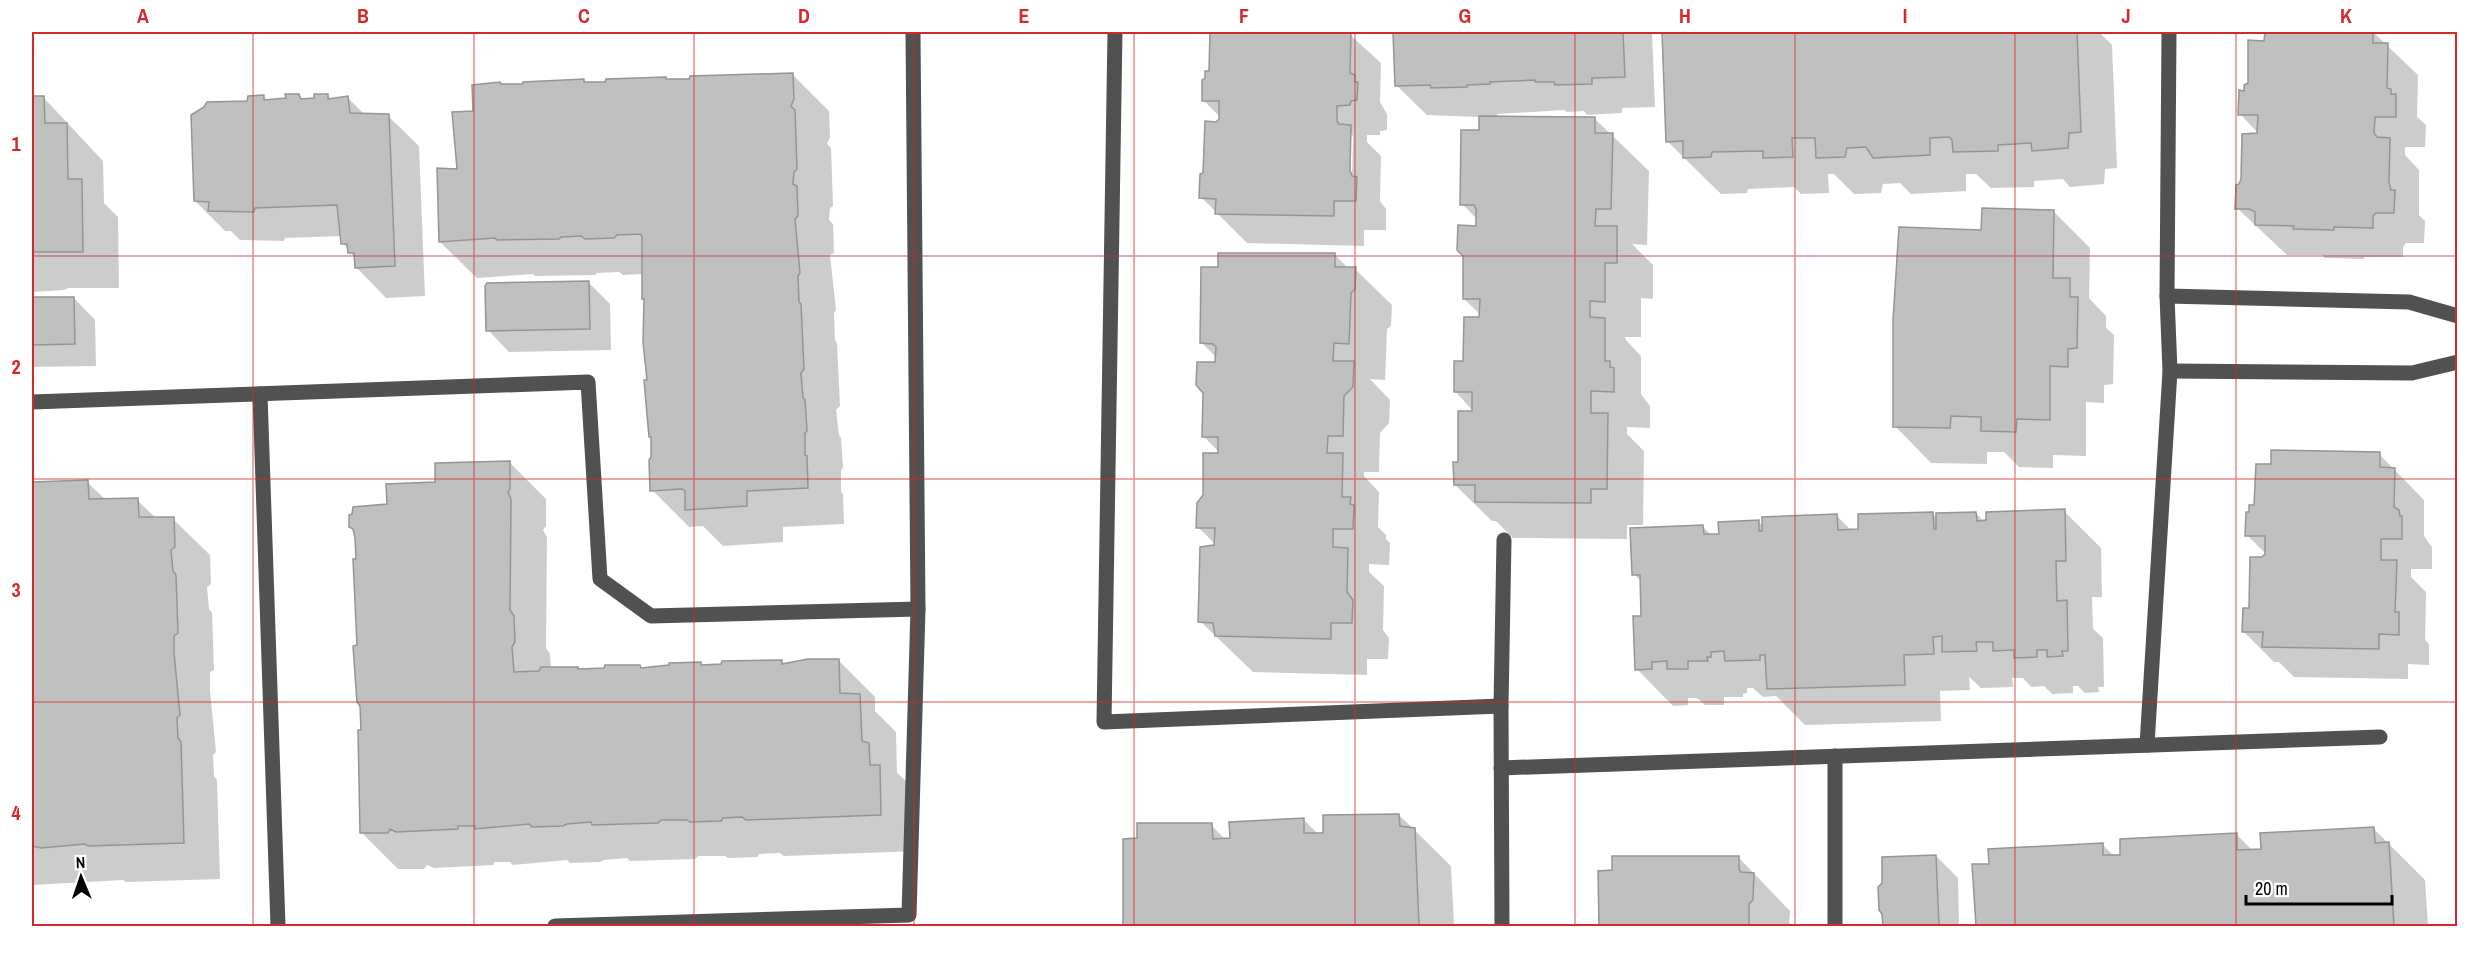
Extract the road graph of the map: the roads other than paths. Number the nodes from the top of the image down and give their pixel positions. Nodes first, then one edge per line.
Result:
1 (913, 32) edge
2 (1116, 32) edge
3 (2169, 32) edge
4 (2167, 296) junction
5 (2457, 316) edge
6 (2457, 362) edge
7 (2170, 371) junction
8 (260, 394) junction
9 (32, 402) edge
10 (1504, 540) dead end
11 (918, 609) junction
12 (1501, 706) junction
13 (2380, 737) dead end
14 (2147, 745) junction
15 (1835, 756) junction
16 (1501, 768) junction
17 (278, 927) edge
18 (555, 927) edge
19 (1502, 927) edge
20 (1835, 927) edge

1 - 11 lane
2 - 12 lane
3 - 4 lane
4 - 5 lane
4 - 7 lane
6 - 7 lane
7 - 14 lane
8 - 9 lane
8 - 11 lane
8 - 17 lane
10 - 12 lane
11 - 18 lane
12 - 16 lane
13 - 14 lane
14 - 15 lane
15 - 16 lane
15 - 20 lane
16 - 19 lane

